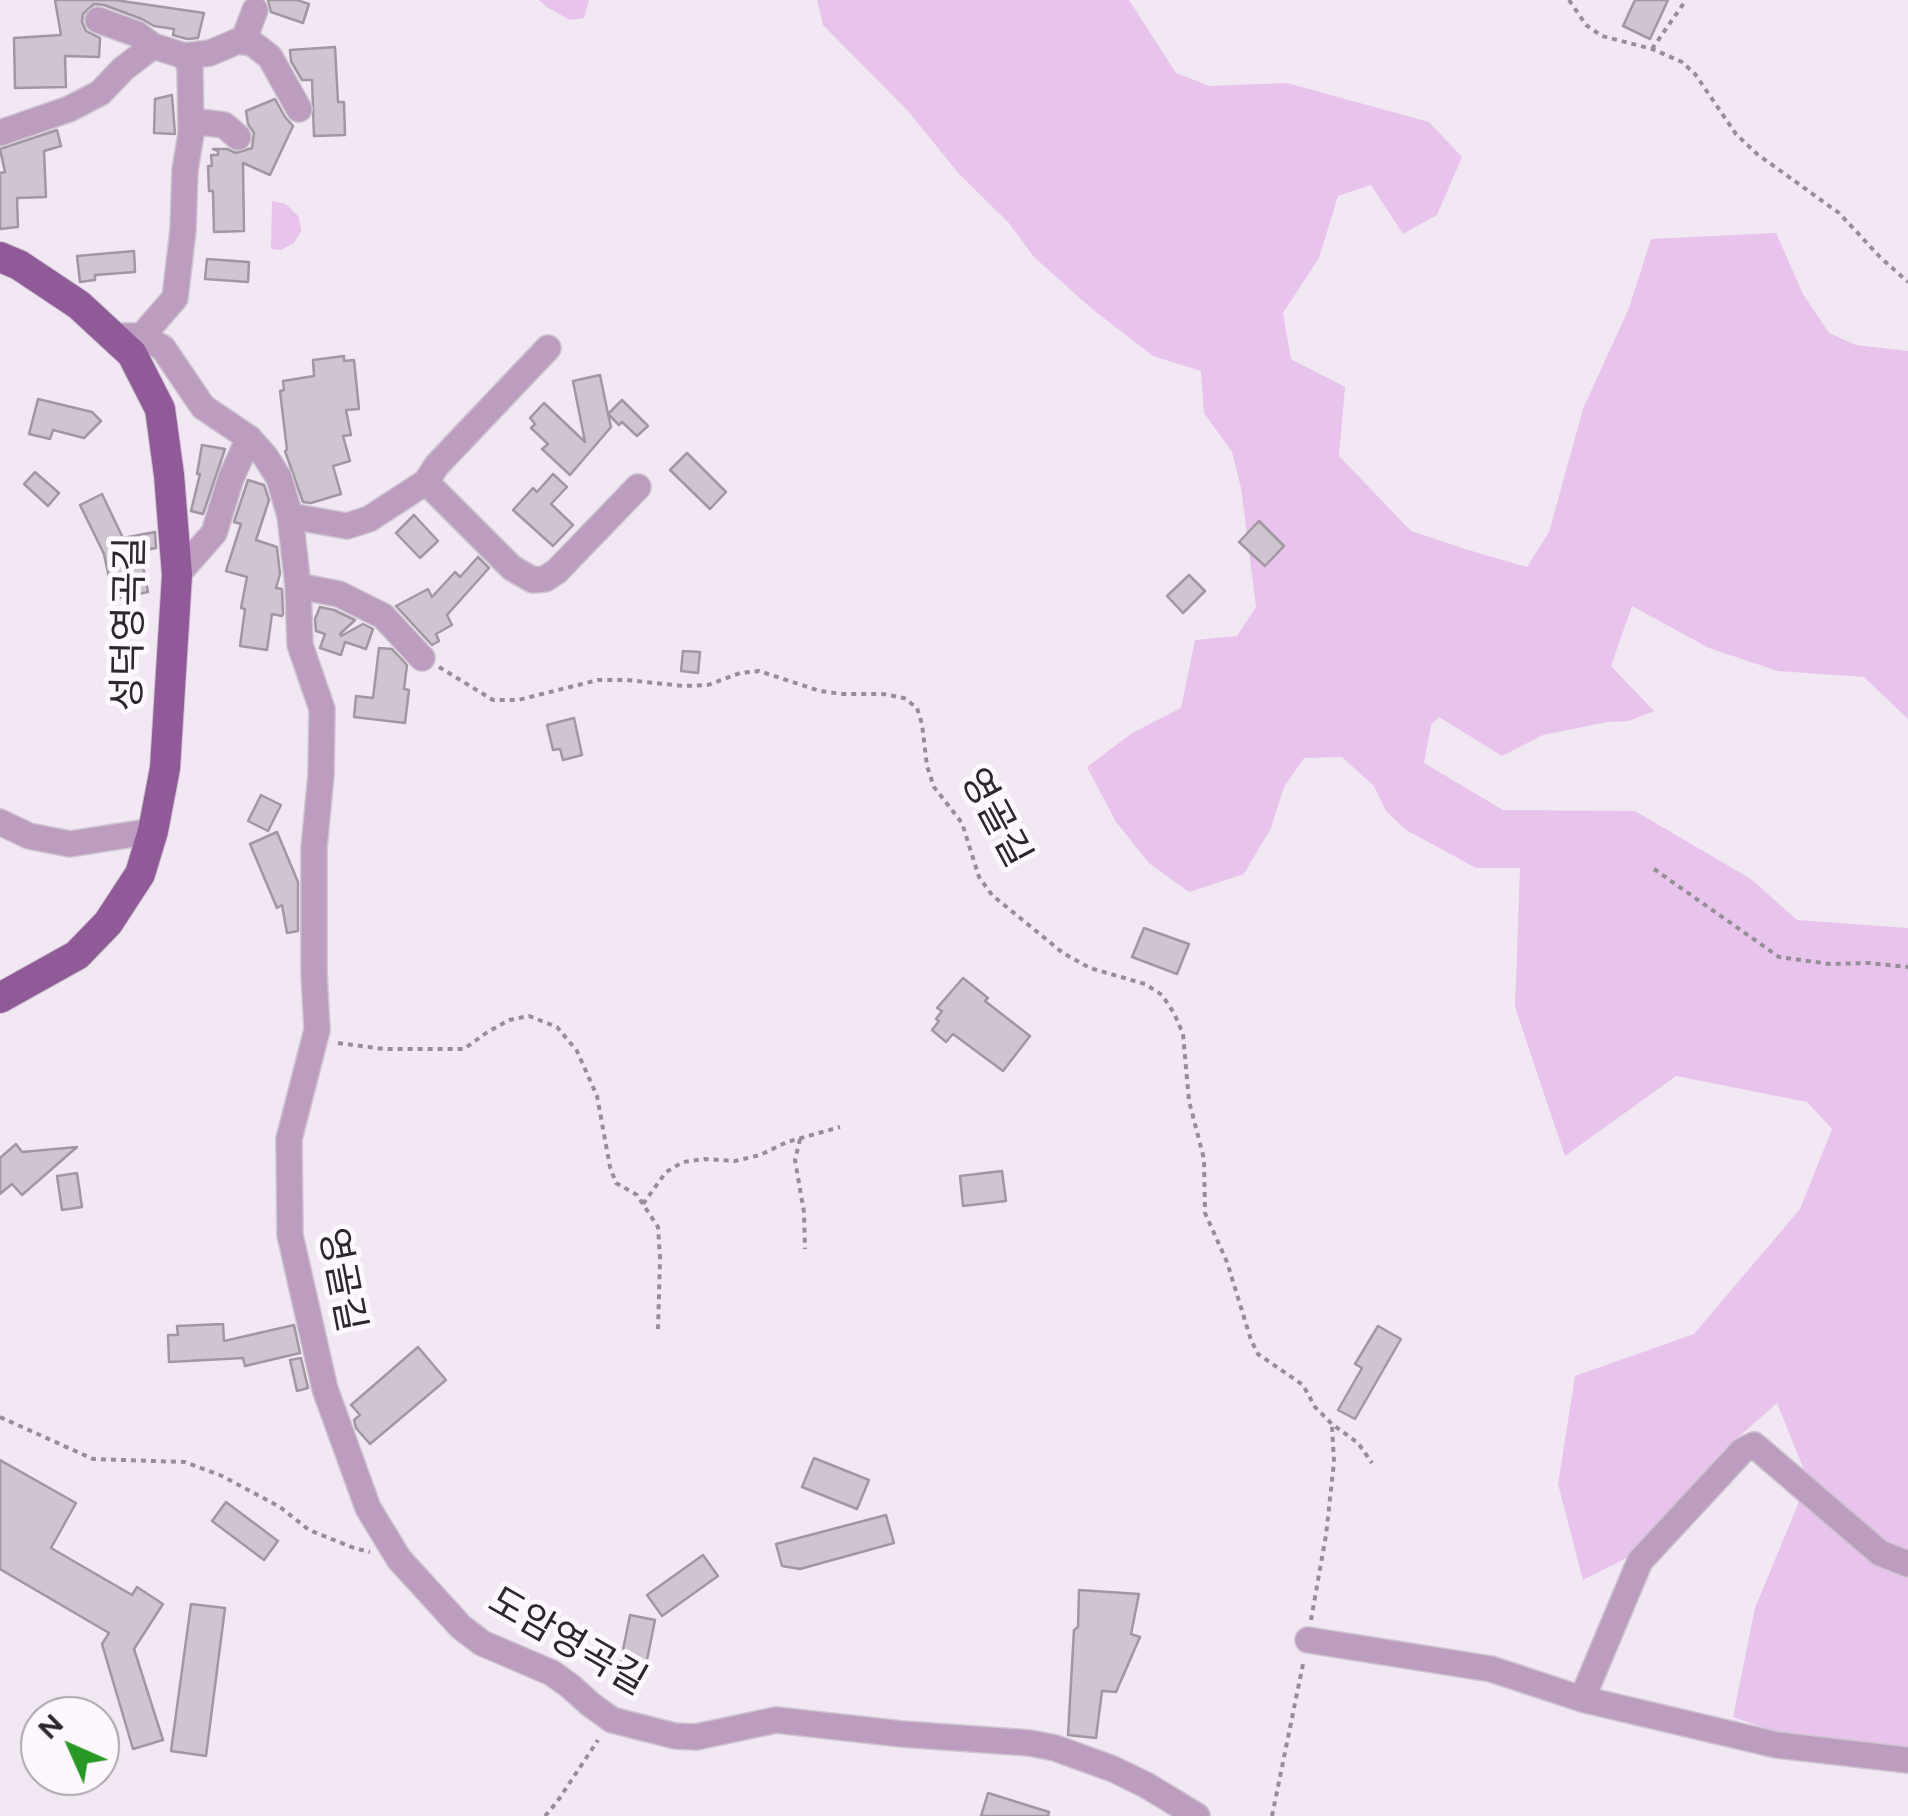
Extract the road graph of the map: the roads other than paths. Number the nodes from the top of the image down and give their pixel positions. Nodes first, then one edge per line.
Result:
1 (255, 10) dead end
2 (98, 20) dead end
3 (243, 42) junction
4 (153, 46) junction
5 (185, 56) junction
6 (298, 109) dead end
7 (191, 120) junction
8 (0, 132) edge
9 (238, 138) dead end
10 (0, 257) edge
11 (128, 336) junction
12 (548, 348) dead end
13 (250, 438) junction
14 (426, 482) junction
15 (638, 487) dead end
16 (290, 516) junction
17 (177, 575) junction
18 (298, 586) junction
19 (422, 658) road end
20 (0, 822) edge
21 (152, 831) junction
22 (0, 998) edge
23 (399, 1559) joint
24 (1908, 1564) edge
25 (1308, 1640) dead end
26 (1582, 1699) junction
27 (1908, 1760) edge
28 (1197, 1816) edge

1 - 3 street
2 - 4 street
3 - 5 street
3 - 6 street
4 - 5 street
4 - 8 street
5 - 7 street
7 - 9 street
7 - 11 street
10 - 11 main road, 성덕영곡길
11 - 13 street, 영골길
11 - 17 main road, 성덕영곡길
12 - 14 street
13 - 16 street, 영골길
13 - 17 street
14 - 15 street
14 - 16 street
16 - 18 street, 영골길
17 - 21 main road, 성덕영곡길
18 - 19 street
18 - 23 street, 영골길
20 - 21 street
21 - 22 main road, 성덕영곡길
23 - 28 street, 도암영곡길
24 - 26 street
25 - 26 street
26 - 27 street

